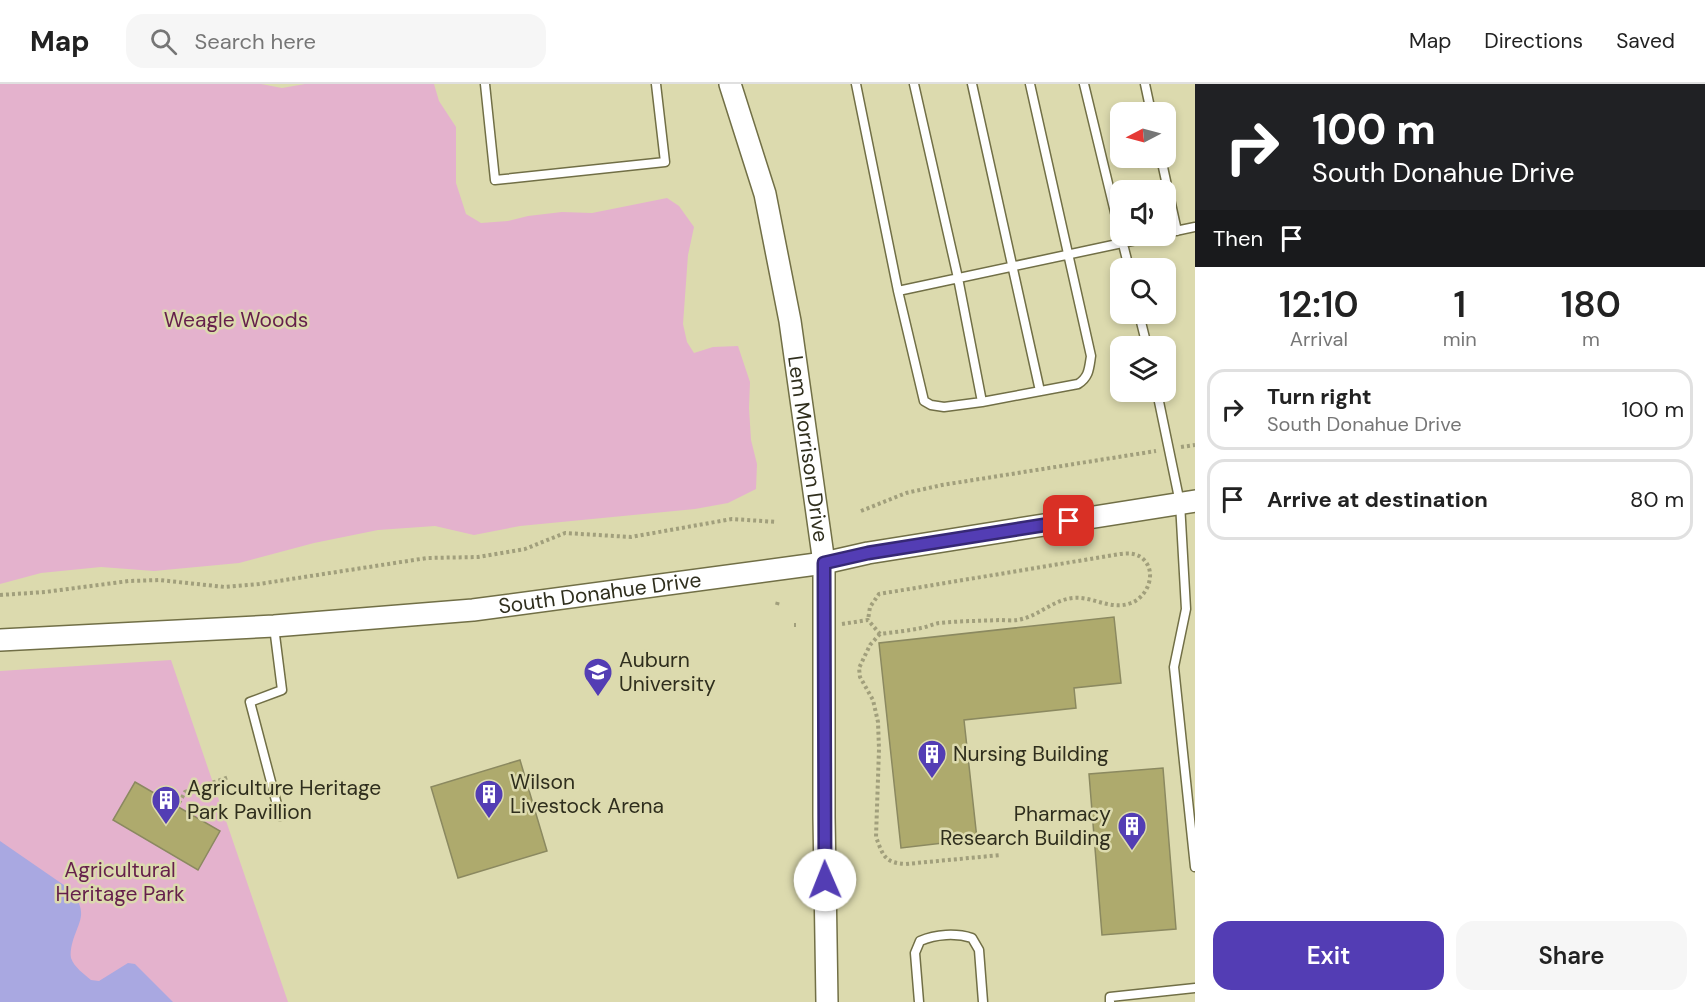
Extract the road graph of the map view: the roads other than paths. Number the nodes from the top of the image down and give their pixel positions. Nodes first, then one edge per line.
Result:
1 (485, 84) edge
2 (656, 84) edge
3 (730, 84) edge
4 (856, 84) edge
5 (915, 84) edge
6 (972, 84) edge
7 (1030, 84) edge
8 (1084, 84) edge
9 (1145, 84) edge
10 (1149, 102) edge
11 (1163, 168) edge
12 (1110, 189) edge
13 (1195, 227) edge
14 (1177, 231) joint
15 (1110, 241) edge
16 (1068, 254) junction
17 (1012, 267) junction
18 (958, 278) junction
19 (898, 291) junction
20 (1040, 392) junction
21 (982, 402) junction
22 (1159, 402) edge
23 (1188, 502) edge
24 (824, 563) junction
25 (274, 626) junction
26 (0, 640) edge
27 (280, 816) dead end
28 (1195, 867) edge
29 (1195, 988) edge
30 (1110, 999) edge
31 (827, 1002) edge
32 (919, 1002) edge
33 (982, 1002) edge
34 (1101, 1002) edge

1 - 2 lane
3 - 24 street, Lem Morrison Drive
4 - 19 lane
5 - 18 lane
6 - 17 lane
7 - 16 lane
8 - 12 lane
9 - 10 lane
11 - 14 lane
13 - 14 lane
15 - 16 lane
16 - 17 lane
16 - 20 lane
17 - 18 lane
17 - 20 lane
18 - 19 lane
18 - 21 lane
19 - 21 lane
20 - 21 lane
22 - 23 lane
23 - 24 street, South Donahue Drive
23 - 28 lane
24 - 25 street, South Donahue Drive
24 - 31 street, Lem Morrison Drive
25 - 26 street, South Donahue Drive
25 - 27 lane
29 - 30 lane
30 - 34 lane
32 - 33 lane

